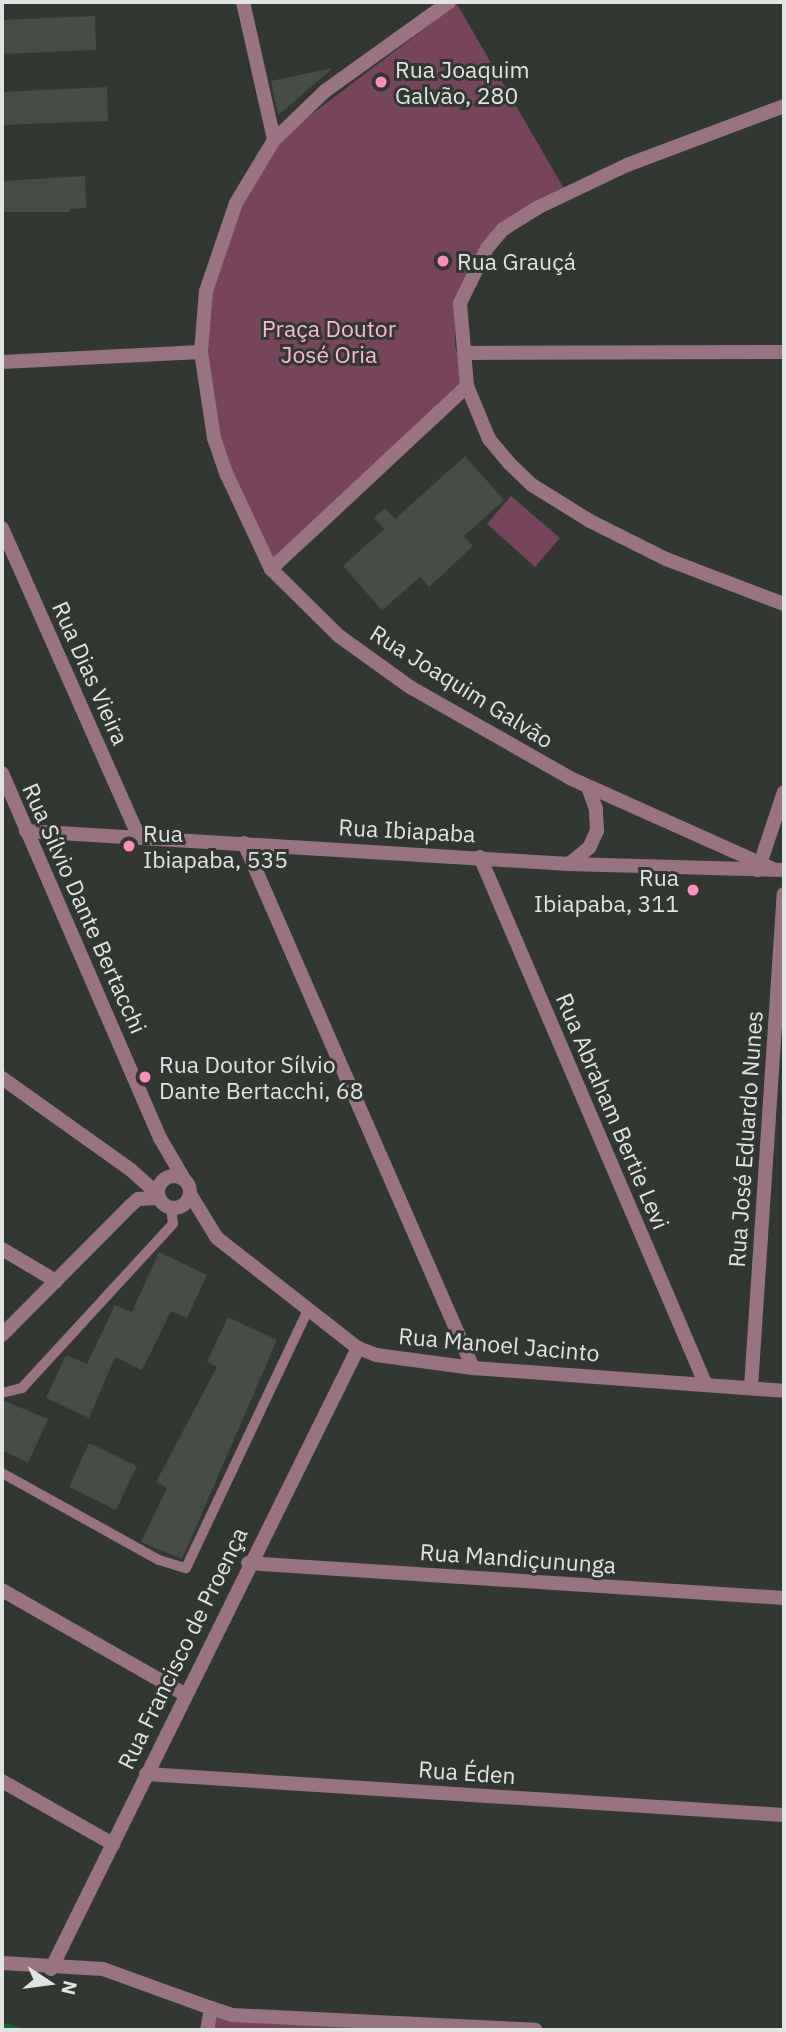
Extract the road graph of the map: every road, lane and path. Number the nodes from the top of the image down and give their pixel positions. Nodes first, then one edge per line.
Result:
1 (243, 2) edge
2 (449, 2) edge
3 (784, 106) edge
4 (274, 140) junction
5 (201, 352) junction
6 (784, 352) edge
7 (464, 353) junction
8 (2, 362) edge
9 (467, 386) junction
10 (2, 528) edge
11 (271, 569) junction
12 (784, 604) edge
13 (2, 774) edge
14 (588, 787) junction
15 (784, 792) edge
16 (26, 831) junction
17 (139, 837) junction
18 (244, 843) junction
19 (480, 857) junction
20 (569, 864) junction
21 (768, 868) edge
22 (784, 894) edge
23 (2, 1078) edge
24 (160, 1138) junction
25 (184, 1179) junction
26 (159, 1189) junction
27 (190, 1194) junction
28 (171, 1208) junction
29 (2, 1249) edge
30 (56, 1280) junction
31 (308, 1310) junction
32 (2, 1335) edge
33 (358, 1348) junction
34 (473, 1368) junction
35 (705, 1383) junction
36 (751, 1387) junction
37 (784, 1391) edge
38 (2, 1393) edge
39 (2, 1473) edge
40 (248, 1563) junction
41 (2, 1590) edge
42 (784, 1598) edge
43 (184, 1694) junction
44 (146, 1774) junction
45 (2, 1781) edge
46 (784, 1815) edge
47 (113, 1843) junction
48 (2, 1963) edge
49 (51, 1969) junction
50 (211, 2008) junction
51 (207, 2030) edge
52 (536, 2030) edge

1 - 4 street
2 - 4 street, Rua Joaquim Galvão
3 - 7 street
4 - 5 street, Rua Joaquim Galvão
5 - 8 street
5 - 11 street, Rua Joaquim Galvão
6 - 7 street
7 - 9 street
9 - 11 street
9 - 12 street
10 - 17 street, Rua Dias Vieira
11 - 14 street, Rua Joaquim Galvão
13 - 16 street, Rua Sílvio Dante Bertacchi
14 - 20 street
14 - 21 street, Rua Joaquim Galvão
15 - 21 street
16 - 17 street, Rua Ibiapaba
16 - 24 street, Rua Sílvio Dante Bertacchi
17 - 18 street, Rua Ibiapaba
18 - 19 street, Rua Ibiapaba
18 - 34 street
19 - 20 street, Rua Ibiapaba
19 - 35 street, Rua Abraham Bertie Levi
20 - 21 street, Rua Ibiapaba
22 - 36 street, Rua José Eduardo Nunes
23 - 26 street
24 - 25 street, Rua Sílvio Dante Bertacchi
24 - 26 street, Rua Sílvio Dante Bertacchi
25 - 26 street
25 - 27 street
26 - 28 street
26 - 30 street
27 - 28 street
27 - 31 street, Rua Manoel Jacinto
28 - 38 lane
29 - 30 street
30 - 32 street
31 - 33 street, Rua Manoel Jacinto
31 - 39 lane
33 - 34 street, Rua Manoel Jacinto
33 - 40 street, Rua Francisco de Proença
34 - 35 street, Rua Manoel Jacinto
35 - 36 street, Rua Manoel Jacinto
36 - 37 street, Rua Manoel Jacinto
40 - 42 street, Rua Mandiçununga
40 - 43 street, Rua Francisco de Proença
41 - 43 street
43 - 44 street, Rua Francisco de Proença
44 - 46 street, Rua Éden
44 - 47 street, Rua Francisco de Proença
45 - 47 street
47 - 49 street, Rua Francisco de Proença
48 - 49 street
49 - 50 street
50 - 51 street
50 - 52 street

